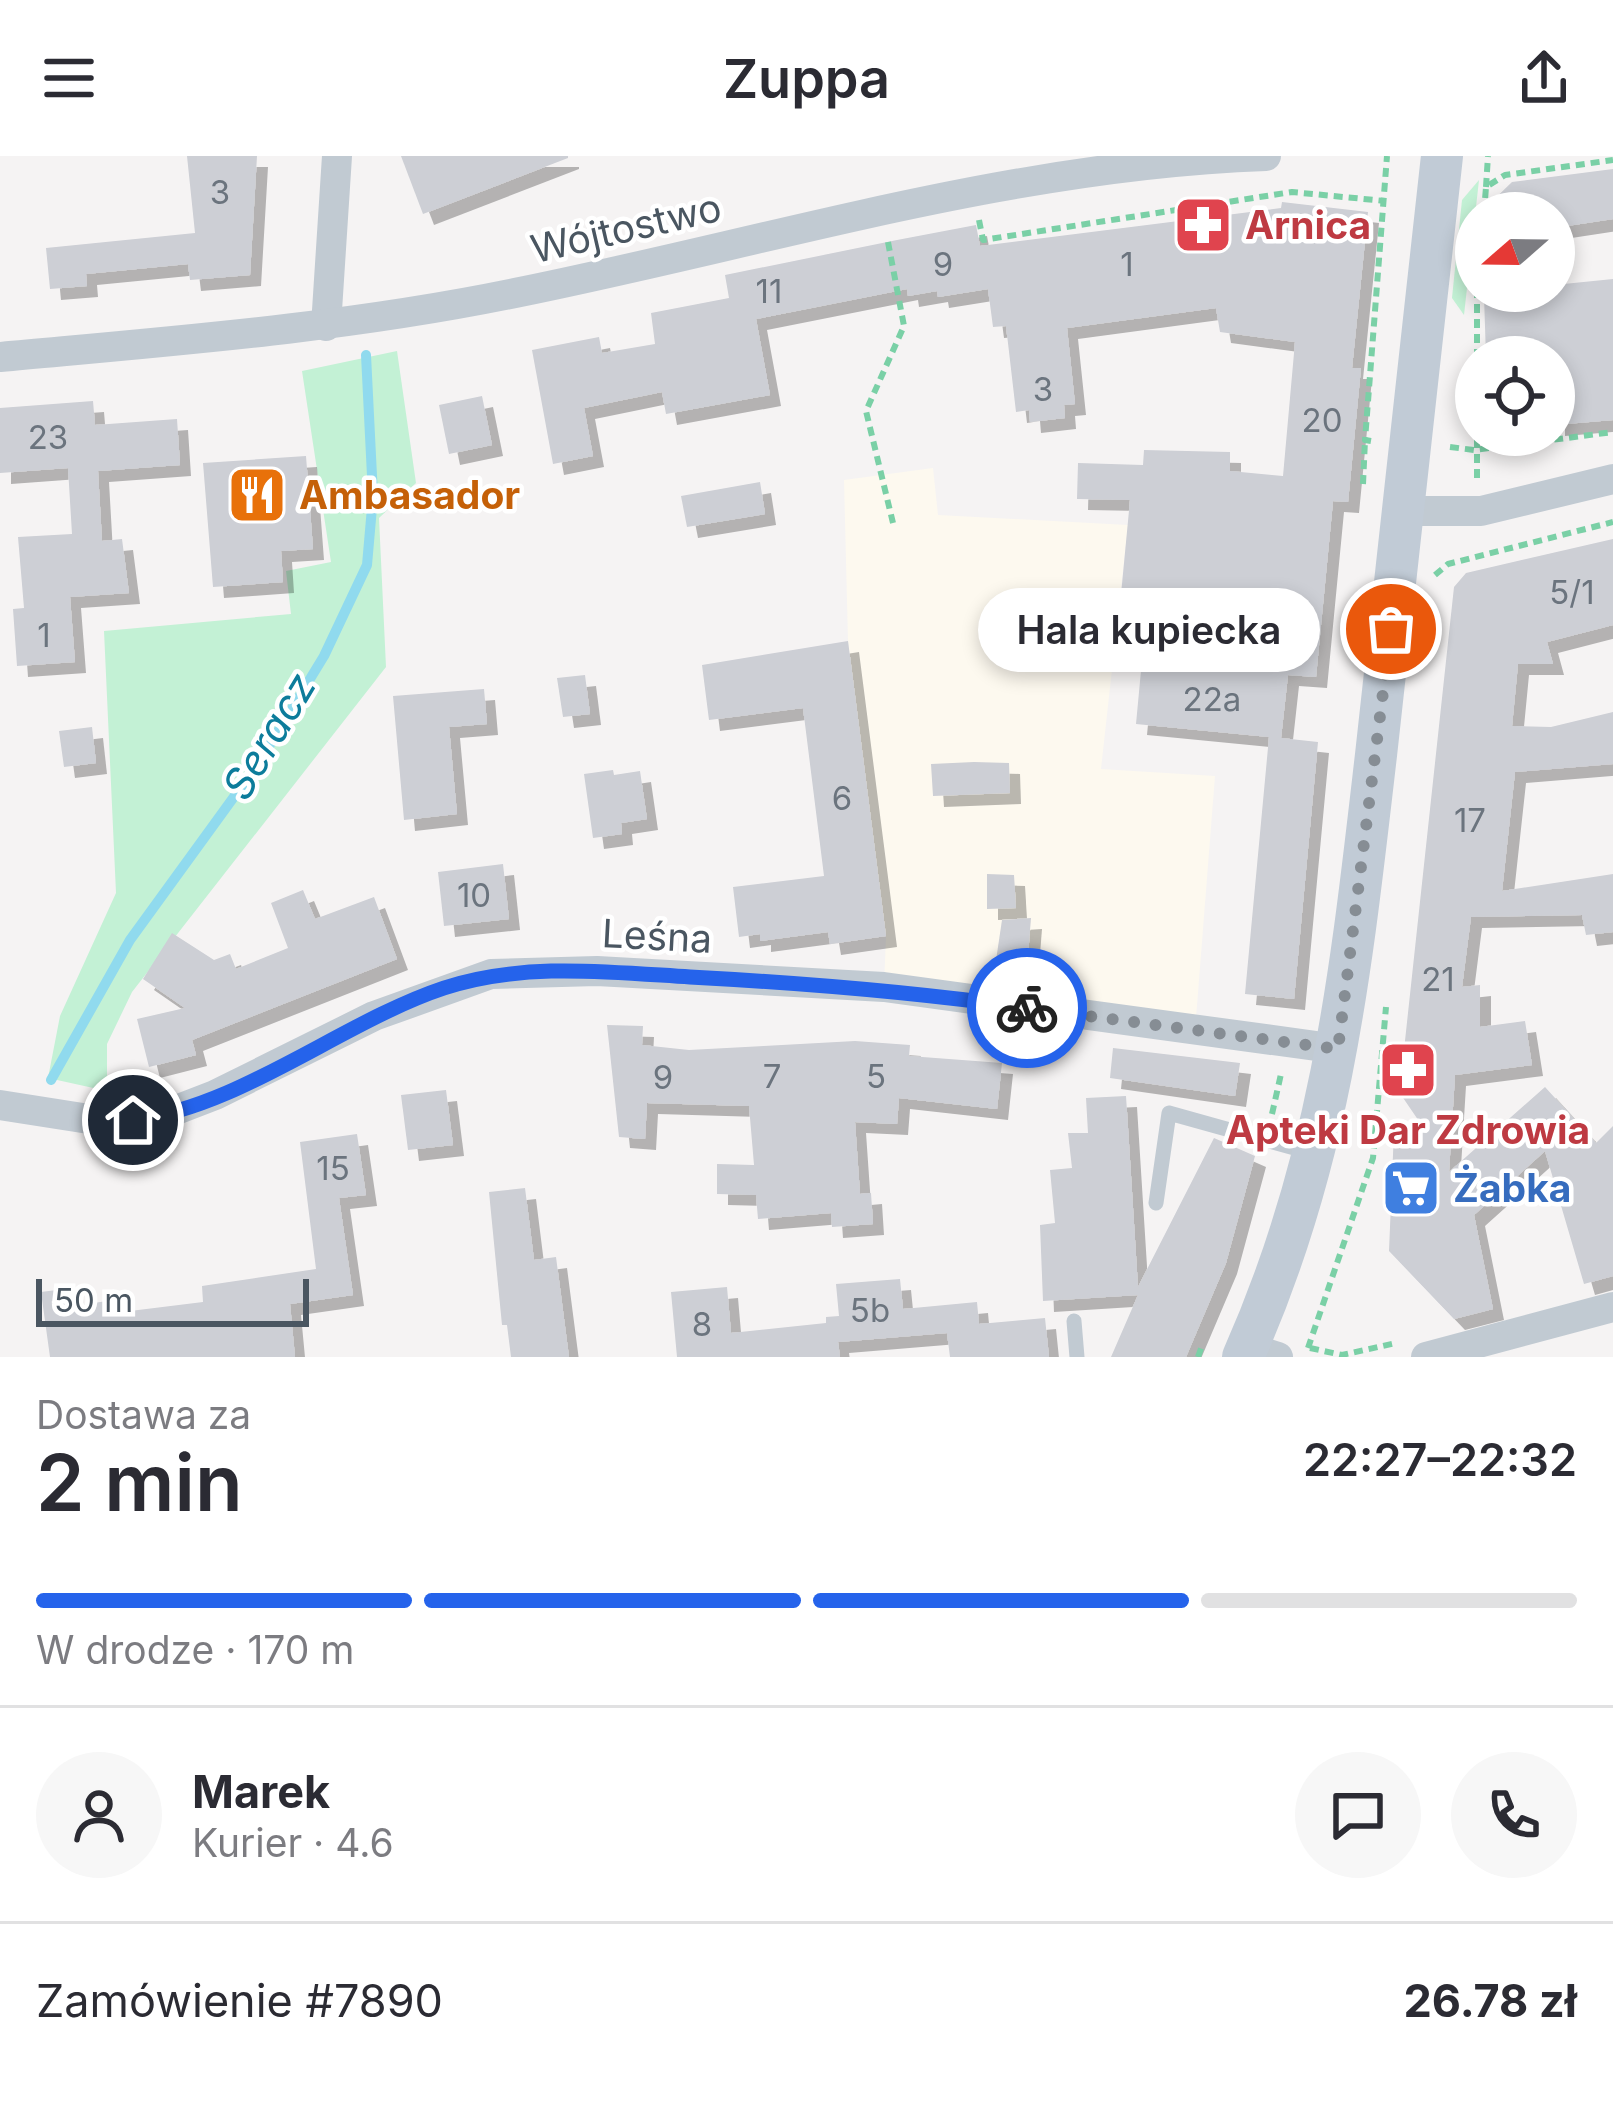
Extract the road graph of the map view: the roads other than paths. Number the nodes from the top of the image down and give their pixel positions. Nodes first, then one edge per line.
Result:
1 (337, 156) edge
2 (1266, 156) edge
3 (1442, 156) edge
4 (326, 326) junction
5 (0, 357) edge
6 (1613, 479) edge
7 (1404, 511) junction
8 (1338, 1049) junction
9 (0, 1106) edge
10 (1317, 1154) junction
11 (1156, 1203) dead end
12 (1613, 1307) edge
13 (1073, 1321) dead end
14 (1256, 1354) edge
15 (1077, 1357) edge
16 (1426, 1357) edge

1 - 4 street
2 - 4 street, Wójtostwo
3 - 7 main road
4 - 5 street, Wójtostwo
6 - 7 street
7 - 8 main road
8 - 9 street, Leśna
8 - 10 main road
10 - 11 lane
10 - 14 main road
12 - 16 street
13 - 15 lane

